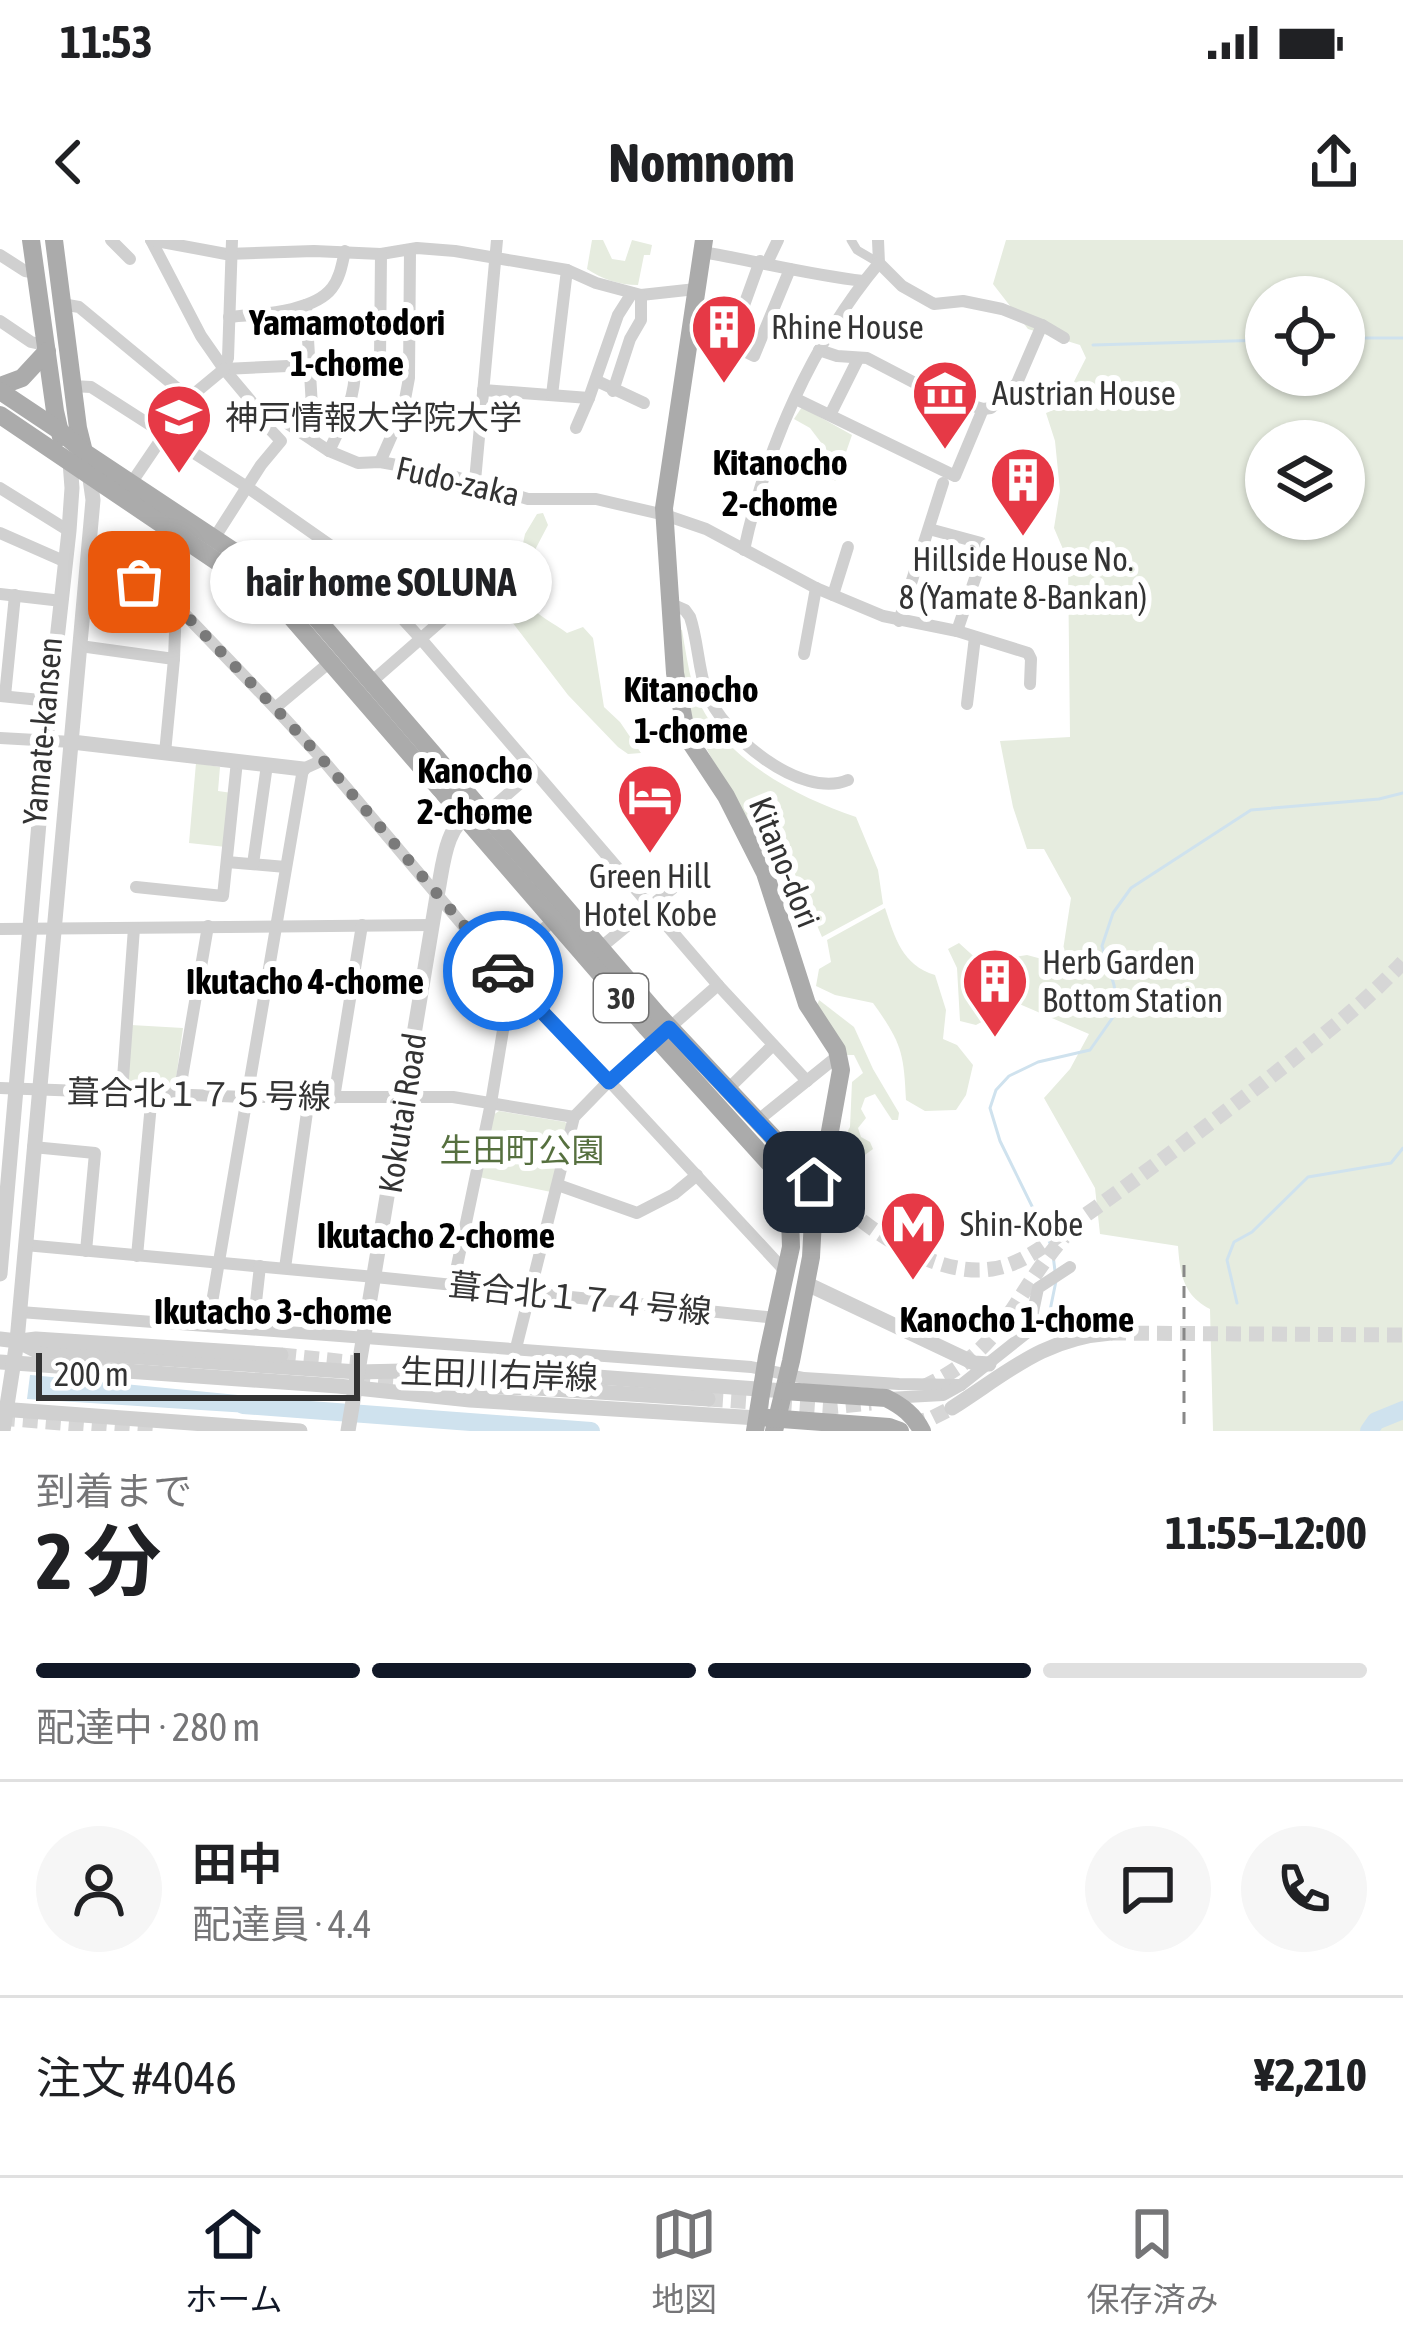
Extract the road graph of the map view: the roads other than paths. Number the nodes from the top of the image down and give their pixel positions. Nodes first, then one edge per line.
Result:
1 (31, 240) edge
2 (54, 240) edge
3 (111, 240) edge
4 (151, 240) edge
5 (497, 240) edge
6 (778, 240) edge
7 (851, 240) edge
8 (878, 240) edge
9 (703, 246) edge
10 (232, 247) edge
11 (410, 250) junction
12 (345, 251) junction
13 (381, 254) junction
14 (0, 255) edge
15 (495, 256) junction
16 (130, 259) dead end
17 (763, 262) junction
18 (879, 262) junction
19 (790, 269) junction
20 (567, 270) junction
21 (37, 273) junction
22 (863, 281) junction
23 (696, 289) junction
24 (636, 294) junction
25 (62, 304) junction
26 (306, 305) junction
27 (229, 317) junction
28 (0, 321) edge
29 (1042, 326) junction
30 (1064, 338) dead end
31 (47, 345) junction
32 (819, 350) junction
33 (858, 359) junction
34 (310, 365) junction
35 (224, 369) junction
36 (597, 381) junction
37 (72, 386) junction
38 (0, 388) edge
39 (483, 390) junction
40 (613, 391) junction
41 (552, 394) junction
42 (188, 398) junction
43 (589, 398) junction
44 (796, 399) junction
45 (644, 403) dead end
46 (982, 409) junction
47 (266, 410) junction
48 (0, 415) edge
49 (830, 415) junction
50 (576, 428) dead end
51 (60, 431) junction
52 (164, 434) junction
53 (314, 441) junction
54 (329, 451) junction
55 (77, 457) junction
56 (380, 462) junction
57 (948, 477) junction
58 (91, 478) junction
59 (475, 481) junction
60 (132, 482) junction
61 (247, 487) junction
62 (0, 488) edge
63 (665, 515) junction
64 (929, 529) junction
65 (69, 531) junction
66 (0, 532) edge
67 (215, 537) junction
68 (981, 543) dead end
69 (88, 547) junction
70 (848, 547) dead end
71 (338, 550) junction
72 (744, 550) junction
73 (981, 561) dead end
74 (66, 562) junction
75 (816, 588) junction
76 (292, 590) junction
77 (0, 594) edge
78 (833, 595) junction
79 (16, 596) junction
80 (62, 601) junction
81 (668, 603) junction
82 (176, 605) junction
83 (457, 607) dead end
84 (899, 621) junction
85 (957, 632) junction
86 (975, 637) junction
87 (421, 639) junction
88 (80, 646) junction
89 (804, 654) dead end
90 (174, 659) junction
91 (330, 662) junction
92 (370, 682) junction
93 (1030, 684) dead end
94 (2, 696) edge
95 (50, 701) junction
96 (967, 704) dead end
97 (275, 708) junction
98 (0, 738) edge
99 (46, 741) junction
100 (72, 742) junction
101 (166, 753) junction
102 (323, 760) junction
103 (237, 761) junction
104 (267, 765) junction
105 (303, 770) junction
106 (533, 772) junction
107 (848, 780) dead end
108 (471, 813) junction
109 (227, 862) junction
110 (253, 864) junction
111 (286, 867) junction
112 (690, 874) dead end
113 (136, 887) dead end
114 (437, 896) junction
115 (651, 907) junction
116 (554, 920) junction
117 (432, 925) junction
118 (208, 926) junction
119 (362, 926) junction
120 (54, 927) junction
121 (277, 927) junction
122 (134, 928) junction
123 (0, 929) edge
124 (29, 929) junction
125 (600, 948) junction
126 (499, 967) junction
127 (511, 982) junction
128 (718, 985) junction
129 (663, 1033) junction
130 (773, 1045) junction
131 (839, 1055) junction
132 (806, 1081) junction
133 (609, 1082) junction
134 (9, 1088) edge
135 (728, 1089) junction
136 (38, 1090) junction
137 (122, 1092) junction
138 (152, 1094) junction
139 (178, 1094) junction
140 (246, 1097) junction
141 (309, 1097) junction
142 (334, 1098) junction
143 (404, 1098) junction
144 (491, 1103) junction
145 (574, 1117) junction
146 (758, 1121) junction
147 (33, 1148) junction
148 (5, 1164) edge
149 (697, 1174) junction
150 (779, 1178) junction
151 (814, 1182) junction
152 (557, 1185) junction
153 (844, 1206) tunnel mouth
154 (25, 1245) junction
155 (86, 1251) junction
156 (137, 1256) junction
157 (220, 1263) junction
158 (260, 1266) junction
159 (1070, 1267) dead end
160 (285, 1268) junction
161 (786, 1272) junction
162 (0, 1274) edge
163 (375, 1277) junction
164 (805, 1283) junction
165 (453, 1285) junction
166 (531, 1293) junction
167 (20, 1312) junction
168 (776, 1318) junction
169 (208, 1326) junction
170 (253, 1329) junction
171 (1111, 1333) tunnel mouth
172 (365, 1336) junction
173 (8, 1340) edge
174 (516, 1348) junction
175 (281, 1355) tunnel mouth
176 (989, 1364) junction
177 (9, 1366) edge
178 (764, 1380) junction
179 (786, 1383) junction
180 (356, 1385) junction
181 (962, 1385) junction
182 (886, 1398) junction
183 (708, 1400) tunnel mouth
184 (5, 1406) edge
185 (952, 1408) tunnel mouth
186 (764, 1425) edge
187 (349, 1429) edge
188 (3, 1431) edge
189 (299, 1431) edge
190 (900, 1431) edge
191 (922, 1431) edge

1 - 21 main road
2 - 25 main road, Yamate-kansen
3 - 16 street
4 - 10 street
4 - 35 street, Fudo-zaka
5 - 15 street
6 - 17 street
7 - 18 street
8 - 18 street
9 - 17 street
9 - 23 main road, Kitano-dori
10 - 12 street
10 - 27 street
11 - 13 street
11 - 15 street
11 - 56 street
12 - 13 street
12 - 26 street
13 - 54 street
14 - 21 street
15 - 20 street
15 - 39 street
17 - 19 street
17 - 19 street
18 - 22 street
18 - 29 street
19 - 22 street
20 - 24 street
20 - 41 street
21 - 31 main road
22 - 32 street
23 - 24 street
23 - 63 main road, Kitano-dori
24 - 36 street
24 - 40 street
25 - 37 main road, Yamate-kansen
25 - 42 street
26 - 27 street
26 - 34 street
27 - 35 street
28 - 31 street
29 - 30 street
29 - 46 street
31 - 38 main road
31 - 51 main road
32 - 33 street
32 - 44 street
33 - 46 street
33 - 49 street
34 - 35 street
34 - 53 street
35 - 42 street
35 - 47 street, Fudo-zaka
36 - 40 street
36 - 43 street
37 - 52 street
37 - 55 main road, Yamate-kansen
38 - 51 main road, 30
39 - 41 street
39 - 59 street
40 - 45 street
41 - 43 street
42 - 52 street
43 - 50 street
44 - 49 street
44 - 72 street
46 - 57 street
47 - 53 street, Fudo-zaka
47 - 61 street
48 - 55 main road, 30
49 - 57 street
51 - 55 main road, 30
52 - 60 street
52 - 61 street
53 - 54 street, Fudo-zaka
54 - 56 street, Fudo-zaka
55 - 58 main road, 30
55 - 60 main road, 30
55 - 65 street, Yamate-kansen
56 - 59 street, Fudo-zaka
57 - 64 street
58 - 69 street, Yamate-kansen
58 - 91 main road, 30
59 - 63 street, Fudo-zaka
60 - 67 main road, 30
61 - 67 street
61 - 71 street
62 - 65 street
63 - 72 street, Fudo-zaka
63 - 81 main road, Kitano-dori
64 - 68 street
64 - 84 street
65 - 74 street, Yamate-kansen
66 - 74 street
67 - 76 main road, 30
69 - 82 street
69 - 88 street, Yamate-kansen
70 - 78 street
71 - 76 street
71 - 87 street
72 - 75 street, Fudo-zaka
73 - 85 street
74 - 80 street, Yamate-kansen
75 - 78 street, Fudo-zaka
75 - 89 street
76 - 92 main road, 30
77 - 79 street
78 - 84 street, Fudo-zaka
79 - 80 street
79 - 94 street
80 - 95 street, Yamate-kansen
81 - 107 street
81 - 131 main road, Kitano-dori
82 - 90 street
82 - 97 street
83 - 87 street
84 - 85 street, Fudo-zaka
85 - 86 street, Fudo-zaka
86 - 93 street, Fudo-zaka
86 - 96 street
87 - 92 street
87 - 106 street
88 - 90 street
88 - 100 street, Yamate-kansen
90 - 101 street
91 - 97 street
91 - 108 main road, 30
92 - 108 main road, 30
94 - 95 street
95 - 99 street, Yamate-kansen
97 - 102 street
98 - 99 street
99 - 100 street
99 - 124 street, Yamate-kansen
100 - 101 street
100 - 120 street, Yamate-kansen
101 - 103 street
102 - 105 street
102 - 114 street
103 - 104 street
103 - 109 street
104 - 105 street
104 - 110 street
105 - 111 street
106 - 108 street
106 - 115 street
108 - 114 street, Kokutai Road
108 - 116 main road, 30
108 - 125 main road, 30
109 - 110 street
109 - 113 street
110 - 111 street
111 - 121 street
112 - 115 street
114 - 117 street, Kokutai Road
114 - 126 street
115 - 125 street
115 - 128 street
116 - 126 street
116 - 129 main road, 30
117 - 119 street
117 - 143 street, Kokutai Road
118 - 121 street
118 - 122 street
118 - 139 street
119 - 121 street
119 - 142 street
120 - 122 street
120 - 124 street
120 - 136 street, Yamate-kansen
121 - 140 street
122 - 137 street
123 - 124 street
124 - 134 street, Yamate-kansen
125 - 129 main road, 30
126 - 127 street
127 - 133 street
127 - 144 street
128 - 129 street
128 - 130 street
129 - 133 street
129 - 135 main road, 30
129 - 150 main road, 30
130 - 132 street
130 - 135 street
131 - 132 street
131 - 151 main road
132 - 146 street
133 - 145 street
133 - 149 street
134 - 136 street, 葺合北１７５号線
134 - 148 street, Yamate-kansen
135 - 146 main road, 30
136 - 137 street, 葺合北１７５号線
136 - 147 street, Yamate-kansen
137 - 138 street, 葺合北１７５号線
138 - 139 street, 葺合北１７５号線
138 - 156 street
139 - 140 street, 葺合北１７５号線
140 - 141 street, 葺合北１７５号線
140 - 157 street
141 - 142 street, 葺合北１７５号線
141 - 160 street
142 - 143 street, 葺合北１７５号線
143 - 144 street, 葺合北１７５号線
143 - 163 street, Kokutai Road
144 - 145 street, 葺合北１７５号線
144 - 165 street
145 - 152 street
146 - 151 main road, 30
147 - 154 street, Yamate-kansen
147 - 155 street
148 - 162 street, Yamate-kansen
149 - 152 street
149 - 161 street
150 - 151 main road
150 - 161 main road
151 - 153 street
151 - 164 main road
152 - 166 street
154 - 155 street, 葺合北１７４号線
154 - 167 street, Yamate-kansen
155 - 156 street, 葺合北１７４号線
156 - 157 street, 葺合北１７４号線
157 - 158 street, 葺合北１７４号線
157 - 169 street
158 - 160 street, 葺合北１７４号線
158 - 170 street
159 - 176 street
160 - 163 street, 葺合北１７４号線
161 - 168 main road
163 - 165 street, 葺合北１７４号線
163 - 172 street, Kokutai Road
164 - 176 street
164 - 179 main road
165 - 166 street, 葺合北１７４号線
166 - 168 street, 葺合北１７４号線
166 - 174 street
167 - 169 street
167 - 173 street, Yamate-kansen
168 - 178 main road
169 - 170 street
170 - 172 street
171 - 185 street
172 - 174 street
172 - 180 street, Kokutai Road
173 - 175 street
173 - 177 street, Yamate-kansen
173 - 180 street, 生田川右岸線
174 - 178 street
176 - 181 street
177 - 180 street, 生田川右岸線
177 - 184 street, Yamate-kansen
178 - 179 street, 生田川右岸線
178 - 180 street, 生田川右岸線
178 - 186 main road
179 - 181 street
179 - 182 main road
179 - 186 main road
180 - 183 street
180 - 186 street
180 - 187 street, Kokutai Road
181 - 182 street
182 - 191 main road
184 - 188 street
184 - 189 street
186 - 190 main road

